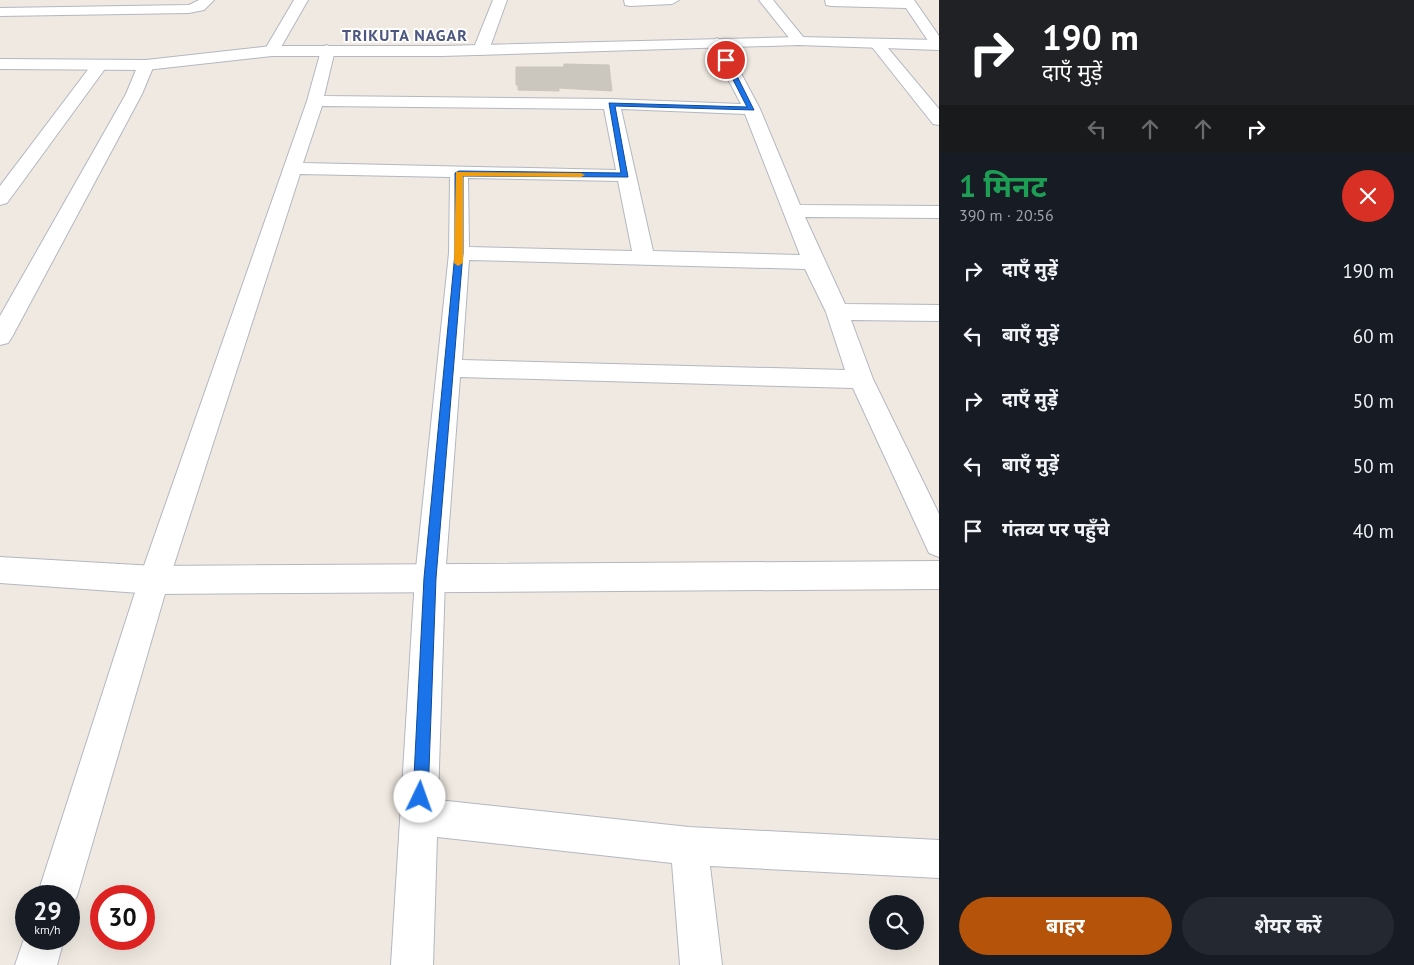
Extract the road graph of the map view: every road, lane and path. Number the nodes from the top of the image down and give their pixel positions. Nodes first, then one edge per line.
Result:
1 (207, 0) edge
2 (301, 0) edge
3 (500, 0) edge
4 (672, 0) edge
5 (766, 0) edge
6 (630, 2) dead end
7 (831, 2) dead end
8 (909, 2) edge
9 (0, 12) edge
10 (799, 41) junction
11 (717, 43) junction
12 (878, 44) junction
13 (938, 45) edge
14 (327, 50) junction
15 (481, 50) junction
16 (272, 51) junction
17 (0, 64) edge
18 (146, 65) junction
19 (99, 66) junction
20 (315, 100) junction
21 (612, 104) junction
22 (752, 109) junction
23 (937, 115) edge
24 (291, 168) junction
25 (459, 173) junction
26 (625, 176) junction
27 (0, 199) edge
28 (793, 211) junction
29 (939, 212) edge
30 (459, 253) junction
31 (644, 259) junction
32 (813, 262) junction
33 (837, 312) junction
34 (939, 313) edge
35 (0, 337) edge
36 (450, 368) junction
37 (861, 379) junction
38 (939, 544) edge
39 (0, 570) edge
40 (939, 575) edge
41 (430, 578) junction
42 (154, 580) junction
43 (420, 817) junction
44 (689, 846) junction
45 (939, 859) edge
46 (60, 885) edge
47 (41, 950) edge
48 (36, 965) edge
49 (412, 965) edge
50 (701, 965) edge

1 - 9 street
2 - 16 street
3 - 15 street
4 - 6 street
5 - 10 street
7 - 8 street
8 - 13 street
10 - 11 street
10 - 12 street
11 - 15 street
11 - 22 street
12 - 13 street
12 - 23 street
14 - 15 street
14 - 16 street
14 - 20 street
16 - 18 street
17 - 19 street
18 - 19 street
18 - 35 street
19 - 27 street
20 - 21 street
20 - 24 street
21 - 22 street
21 - 26 street
22 - 28 street
24 - 25 street
24 - 42 street
25 - 26 street
25 - 30 street
26 - 31 street
28 - 29 street
28 - 32 street
30 - 31 street
30 - 36 street
31 - 32 street
32 - 33 street
33 - 34 street
33 - 37 street
36 - 37 street
36 - 41 street
37 - 38 street
39 - 42 street
40 - 41 street
41 - 42 street
41 - 43 street
42 - 46 street
43 - 44 street
43 - 49 street
44 - 45 street
44 - 50 street
47 - 48 street

